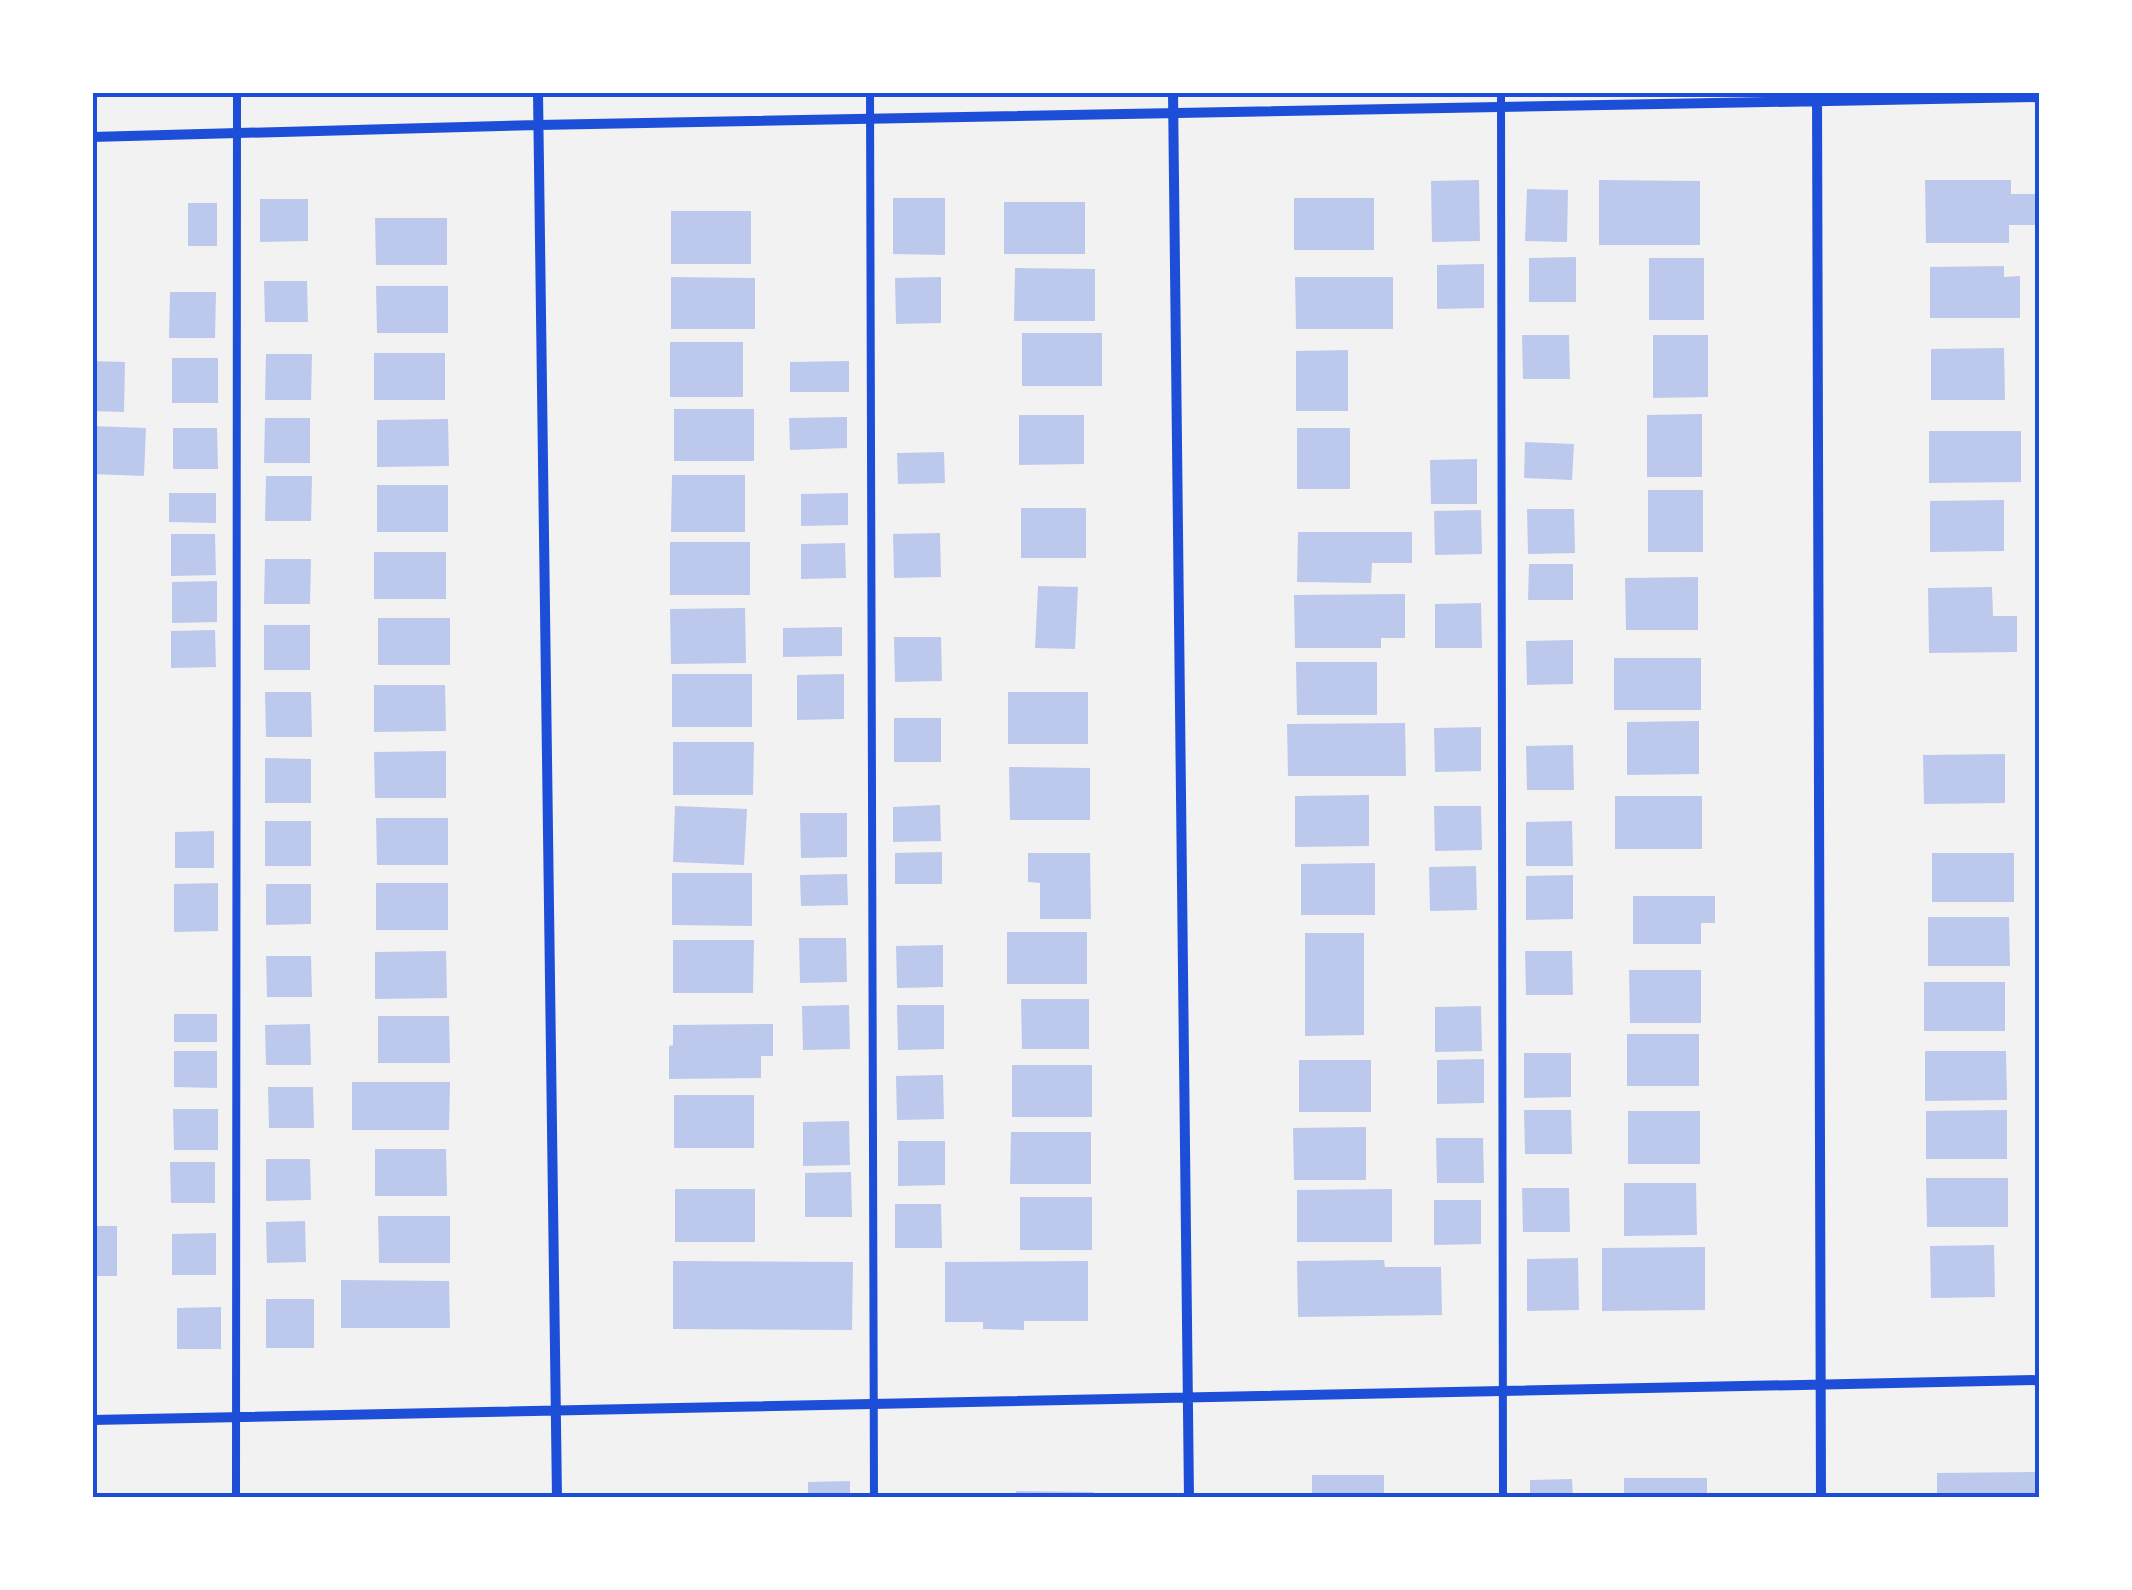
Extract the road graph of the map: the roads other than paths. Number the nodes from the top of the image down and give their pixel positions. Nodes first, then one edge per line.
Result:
1 (237, 92) edge
2 (538, 92) edge
3 (870, 92) edge
4 (1174, 92) edge
5 (1501, 92) edge
6 (2040, 97) edge
7 (1817, 98) edge
8 (1501, 107) junction
9 (1173, 113) junction
10 (870, 118) junction
11 (538, 125) junction
12 (236, 134) junction
13 (92, 137) edge
14 (2040, 1380) edge
15 (1821, 1384) junction
16 (1503, 1390) junction
17 (1189, 1399) junction
18 (874, 1405) junction
19 (556, 1411) junction
20 (235, 1417) junction
21 (92, 1420) edge
22 (236, 1498) edge
23 (557, 1498) edge
24 (874, 1498) edge
25 (1189, 1498) edge
26 (1504, 1498) edge
27 (1821, 1498) edge

1 - 12 lane
2 - 11 street
3 - 10 lane
4 - 9 street
5 - 8 lane
6 - 7 street
7 - 8 street
7 - 15 street
8 - 9 street
8 - 16 lane
9 - 10 street
9 - 17 street
10 - 11 street
10 - 18 lane
11 - 12 street
11 - 19 street
12 - 13 street
12 - 20 lane
14 - 15 street
15 - 16 street
15 - 27 street
16 - 17 street
16 - 26 lane
17 - 18 street
17 - 25 street
18 - 19 street
18 - 24 lane
19 - 20 street
19 - 23 street
20 - 21 street
20 - 22 lane

